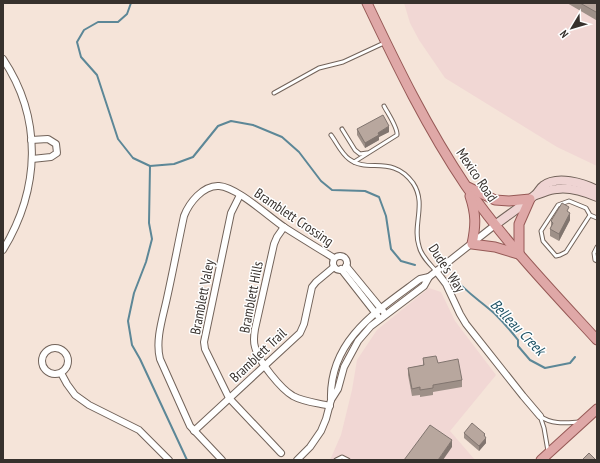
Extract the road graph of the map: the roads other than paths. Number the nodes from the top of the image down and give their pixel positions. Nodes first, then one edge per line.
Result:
1 (367, 3) edge
2 (386, 42) junction
3 (3, 59) edge
4 (274, 93) dead end
5 (384, 106) dead end
6 (342, 129) dead end
7 (332, 135) dead end
8 (32, 140) junction
9 (369, 153) junction
10 (32, 158) junction
11 (354, 162) junction
12 (467, 187) junction
13 (597, 190) edge
14 (240, 195) junction
15 (533, 197) junction
16 (597, 197) edge
17 (590, 215) junction
18 (597, 218) edge
19 (495, 226) junction
20 (284, 227) junction
21 (472, 244) junction
22 (597, 247) edge
23 (3, 250) edge
24 (519, 254) junction
25 (334, 258) junction
26 (597, 261) edge
27 (334, 267) junction
28 (344, 268) junction
29 (436, 271) junction
30 (429, 277) junction
31 (381, 308) junction
32 (375, 313) junction
33 (386, 314) junction
34 (380, 319) junction
35 (597, 340) edge
36 (264, 366) junction
37 (61, 373) junction
38 (230, 398) junction
39 (597, 401) edge
40 (331, 403) junction
41 (596, 411) edge
42 (540, 416) junction
43 (583, 422) junction
44 (194, 431) junction
45 (281, 453) dead end
46 (548, 453) junction
47 (169, 460) edge
48 (222, 460) edge
49 (297, 460) edge
50 (336, 460) edge
51 (348, 460) edge
52 (541, 460) edge

1 - 2 main road, Mexico Road
2 - 4 lane
2 - 12 main road, Mexico Road
3 - 8 street
5 - 9 lane
6 - 9 lane
7 - 11 lane
8 - 10 street
8 - 10 street
9 - 11 lane
10 - 23 street
11 - 29 lane, Dude's Way
12 - 15 main road
12 - 19 main road, Mexico Road
12 - 21 main road
13 - 15 street
14 - 20 street, Bramblett Crossing
14 - 38 street, Bramblett Valey
14 - 44 street, Bramblett Crossing
15 - 16 street
15 - 19 street
15 - 24 main road
17 - 17 lane
17 - 18 lane
19 - 21 street
19 - 24 main road, Mexico Road
20 - 25 street, Bramblett Crossing
20 - 36 street, Bramblett Hills
21 - 24 main road
21 - 29 street
22 - 26 lane
24 - 35 main road, Mexico Road
25 - 27 street
25 - 28 street
27 - 28 street
27 - 36 street, Bramblett Trail
28 - 31 street
28 - 32 street
29 - 30 street
29 - 42 street, Dude's Way
30 - 31 street
30 - 33 street
31 - 32 street
31 - 33 street
32 - 34 street
32 - 40 street
33 - 34 street
34 - 40 street
36 - 38 street, Bramblett Trail
36 - 40 street, Bramblett Hills
37 - 37 street
37 - 47 street
38 - 44 street, Bramblett Trail
38 - 45 street, Bramblett Valey
39 - 41 main road
40 - 49 street
41 - 43 main road
42 - 43 lane, Dude's Way
42 - 46 lane, Dude's Way
43 - 46 main road
44 - 48 street
46 - 52 main road
50 - 51 lane

